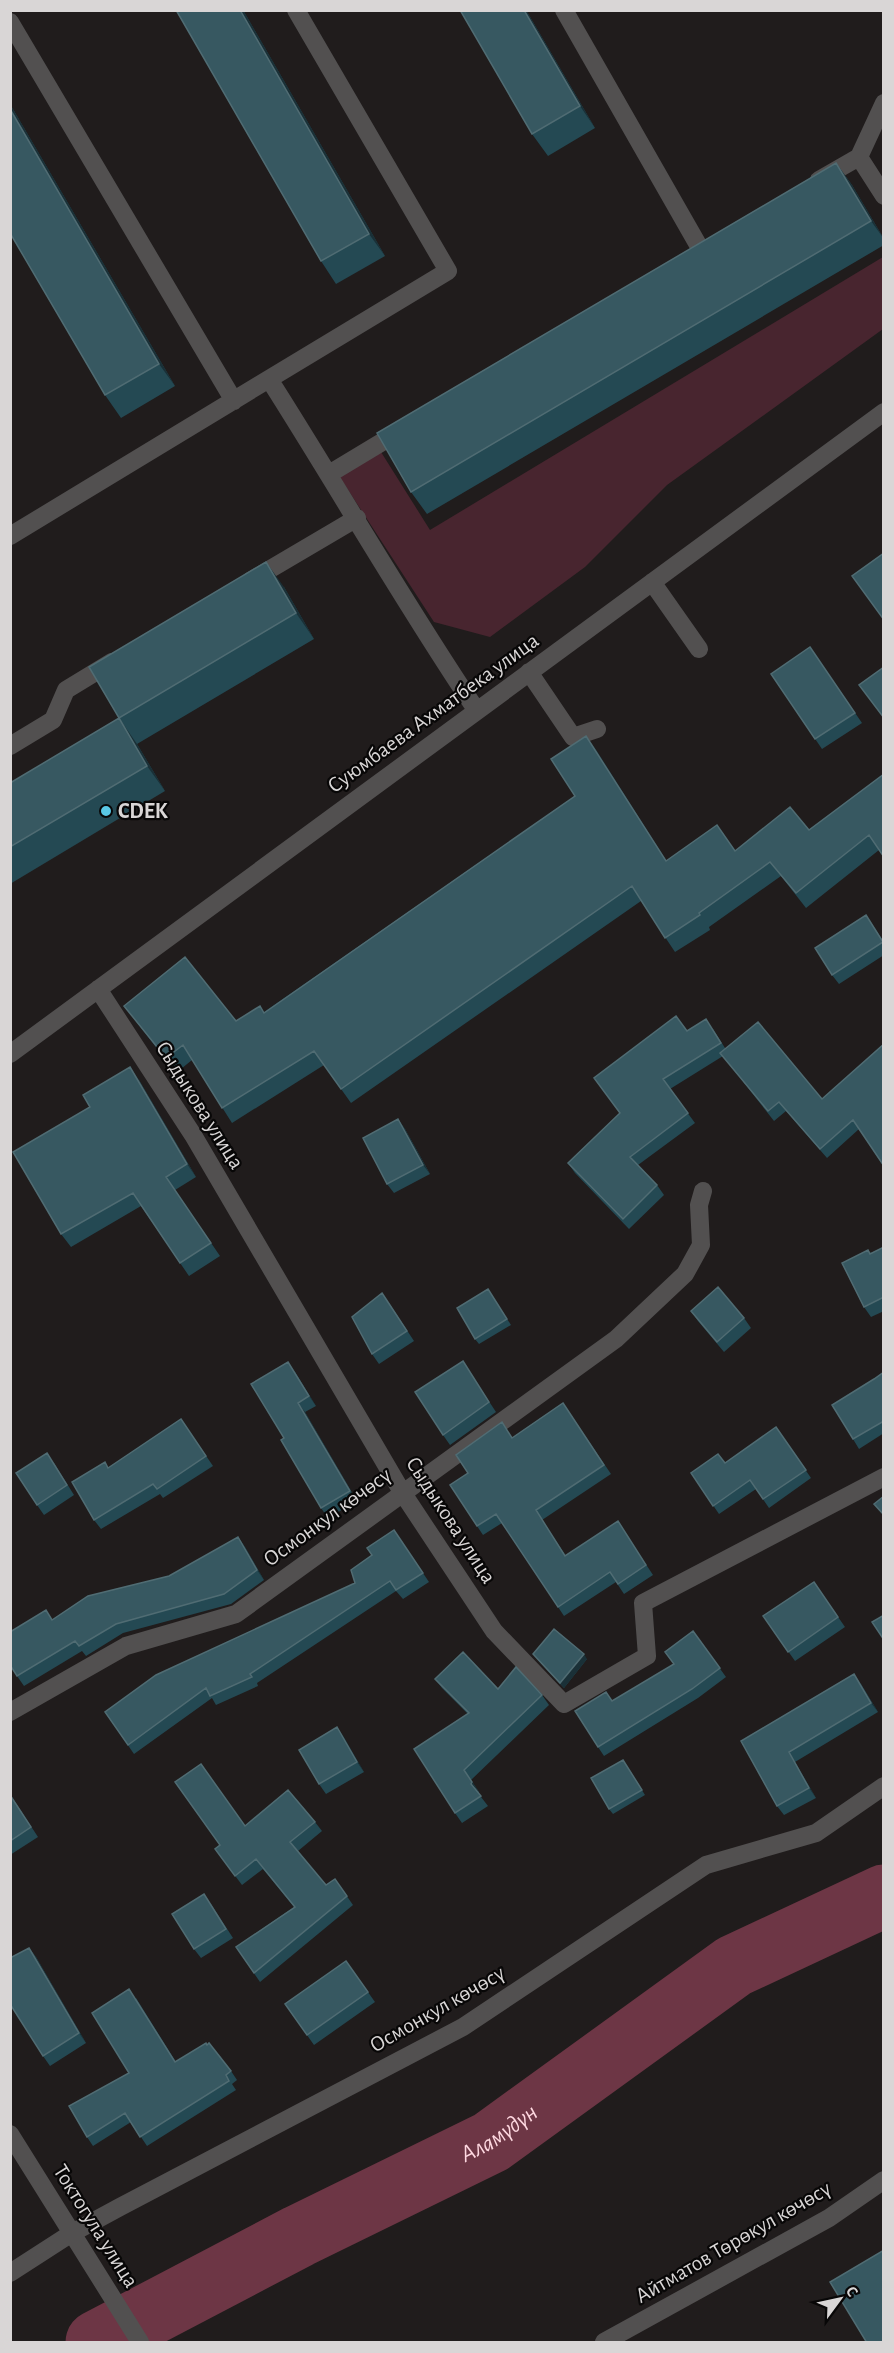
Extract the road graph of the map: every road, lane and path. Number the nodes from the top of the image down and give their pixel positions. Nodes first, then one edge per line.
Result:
1 (296, 10) edge
2 (564, 10) edge
3 (10, 22) edge
4 (884, 103) edge
5 (859, 157) junction
6 (800, 191) edge
7 (884, 196) edge
8 (721, 238) edge
9 (269, 379) junction
10 (234, 401) junction
11 (884, 412) edge
12 (419, 419) edge
13 (328, 474) junction
14 (357, 518) junction
15 (10, 536) edge
16 (652, 582) junction
17 (236, 589) edge
18 (699, 649) dead end
19 (126, 654) edge
20 (529, 672) junction
21 (477, 711) junction
22 (597, 729) dead end
23 (10, 746) edge
24 (98, 989) junction
25 (10, 1053) edge
26 (703, 1191) dead end
27 (884, 1477) edge
28 (402, 1492) junction
29 (10, 1712) edge
30 (884, 1786) edge
31 (10, 2134) edge
32 (884, 2180) edge
33 (75, 2239) junction
34 (10, 2273) edge
35 (140, 2343) edge
36 (604, 2343) edge

1 - 9 street
2 - 8 street
3 - 10 street
4 - 5 street
5 - 6 street
5 - 7 street
9 - 10 street
9 - 13 street
10 - 15 street
11 - 16 street, Суюмбаева Ахматбека улица
12 - 13 street
13 - 14 street
14 - 17 street
14 - 21 street
16 - 18 street
16 - 20 street, Суюмбаева Ахматбека улица
19 - 23 street
20 - 21 street, Суюмбаева Ахматбека улица
20 - 22 street
21 - 24 street, Суюмбаева Ахматбека улица
24 - 25 street, Суюмбаева Ахматбека улица
24 - 28 street, Сыдыкова улица
26 - 28 street, Осмонкул көчөсү
27 - 28 street, Сыдыкова улица
28 - 29 street, Осмонкул көчөсү
30 - 33 street, Осмонкул көчөсү
31 - 33 street, Токтогула улица
32 - 36 street, Айтматов Төрөкул көчөсү
33 - 34 street, Осмонкул көчөсү
33 - 35 street, Токтогула улица

